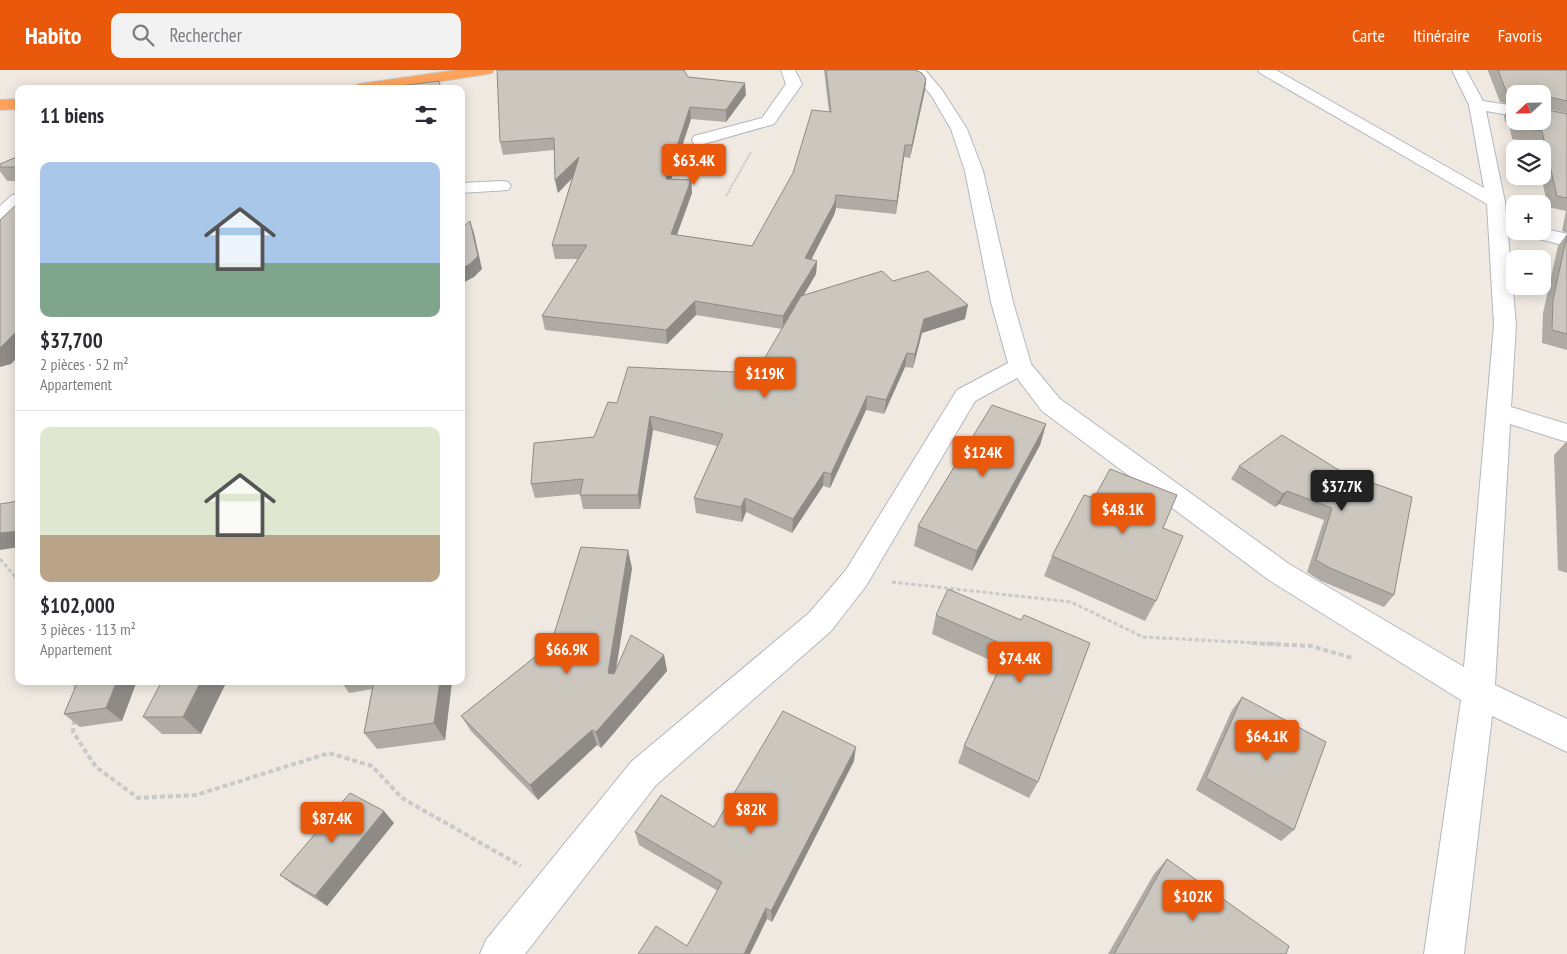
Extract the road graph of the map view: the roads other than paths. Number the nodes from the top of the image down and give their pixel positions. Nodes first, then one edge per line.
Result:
1 (487, 70) edge
2 (788, 70) edge
3 (917, 70) edge
4 (1265, 70) edge
5 (1460, 70) edge
6 (385, 85) edge
7 (15, 104) edge
8 (1476, 104) junction
9 (0, 105) edge
10 (1506, 109) edge
11 (700, 140) dead end
12 (502, 186) dead end
13 (465, 188) edge
14 (15, 203) edge
15 (0, 216) edge
16 (1503, 218) edge
17 (1551, 236) edge
18 (1567, 240) edge
19 (1020, 366) junction
20 (1499, 412) junction
21 (1567, 433) edge
22 (1478, 693) junction
23 (1567, 736) edge
24 (500, 954) edge
25 (1444, 954) edge

1 - 6 highway
2 - 11 street
3 - 19 street
4 - 16 street
5 - 8 street
7 - 9 highway
8 - 10 street
8 - 16 street
12 - 13 street
14 - 15 street
16 - 20 street
17 - 18 street
19 - 22 street
19 - 24 street
20 - 21 street
20 - 22 street
22 - 23 street
22 - 25 street

